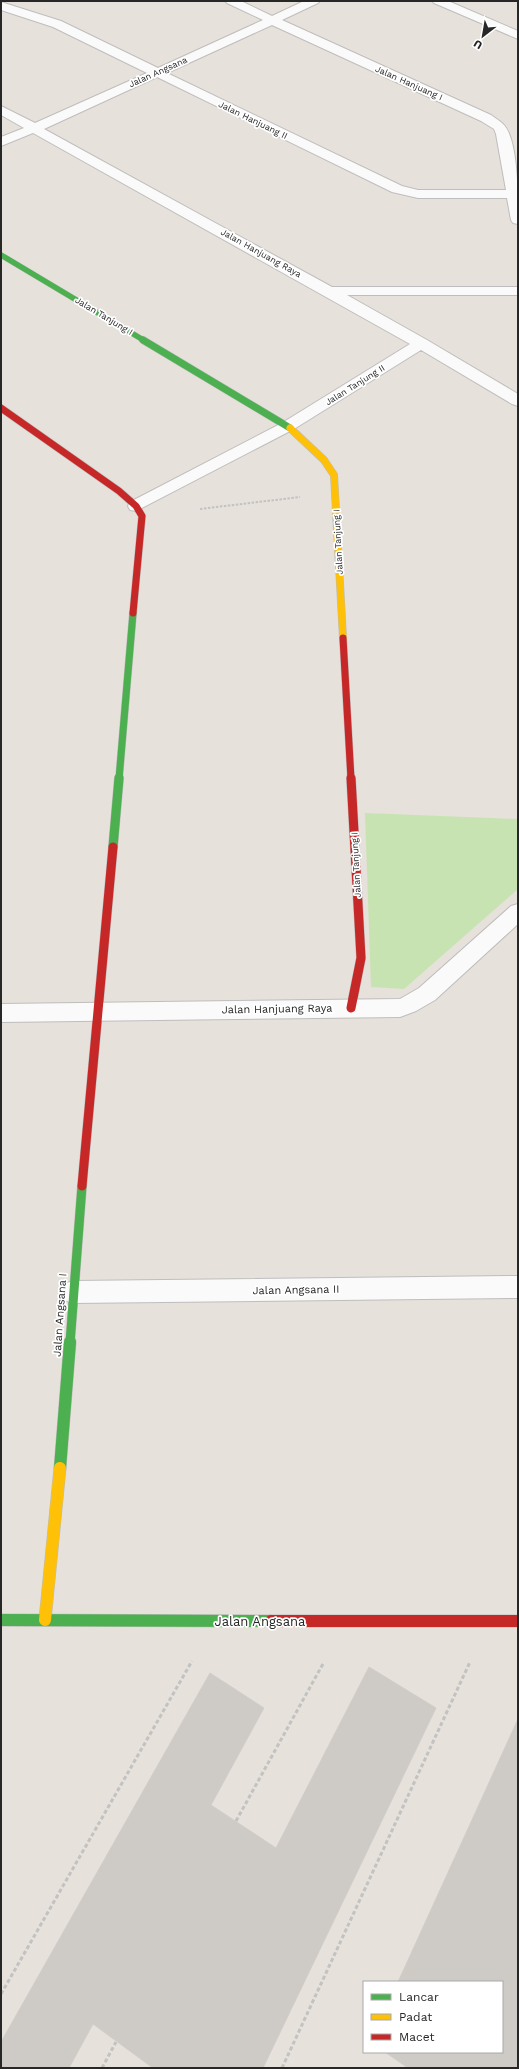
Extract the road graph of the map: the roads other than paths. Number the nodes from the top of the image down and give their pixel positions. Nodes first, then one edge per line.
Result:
1 (231, 1) edge
2 (314, 1) edge
3 (438, 1) edge
4 (474, 1) edge
5 (1, 6) edge
6 (458, 9) junction
7 (272, 21) junction
8 (518, 34) edge
9 (156, 73) junction
10 (1, 110) edge
11 (34, 128) junction
12 (1, 142) edge
13 (514, 194) junction
14 (518, 220) edge
15 (1, 255) edge
16 (331, 291) junction
17 (518, 291) edge
18 (422, 343) junction
19 (518, 401) edge
20 (1, 408) edge
21 (288, 426) junction
22 (139, 511) junction
23 (518, 912) edge
24 (351, 1008) junction
25 (98, 1012) junction
26 (1, 1013) edge
27 (518, 1288) edge
28 (73, 1292) junction
29 (1, 1620) edge
30 (45, 1620) junction
31 (518, 1621) edge

1 - 7 street, Jalan Hanjuang I
2 - 7 street, Jalan Angsana
3 - 6 street
4 - 6 street
5 - 9 street, Jalan Hanjuang II
6 - 8 street
7 - 9 street, Jalan Angsana
7 - 13 street, Jalan Hanjuang I
9 - 11 street, Jalan Angsana
9 - 13 street, Jalan Hanjuang II
10 - 11 street, Jalan Hanjuang Raya
11 - 12 street, Jalan Angsana
11 - 16 street, Jalan Hanjuang Raya
13 - 14 street, Jalan Hanjuang I
15 - 21 street, Jalan Tanjung I
16 - 17 street
16 - 18 street, Jalan Hanjuang Raya
18 - 19 street, Jalan Hanjuang Raya
18 - 21 street, Jalan Tanjung II
20 - 22 street
21 - 22 street, Jalan Tanjung II
21 - 24 street, Jalan Tanjung I
22 - 25 street, Jalan Angsana I
23 - 24 street, Jalan Hanjuang Raya
24 - 25 street, Jalan Hanjuang Raya
25 - 26 street, Jalan Hanjuang Raya
25 - 28 street, Jalan Angsana I
27 - 28 street, Jalan Angsana II
28 - 30 street, Jalan Angsana I
29 - 30 street, Jalan Angsana
30 - 31 street, Jalan Angsana

